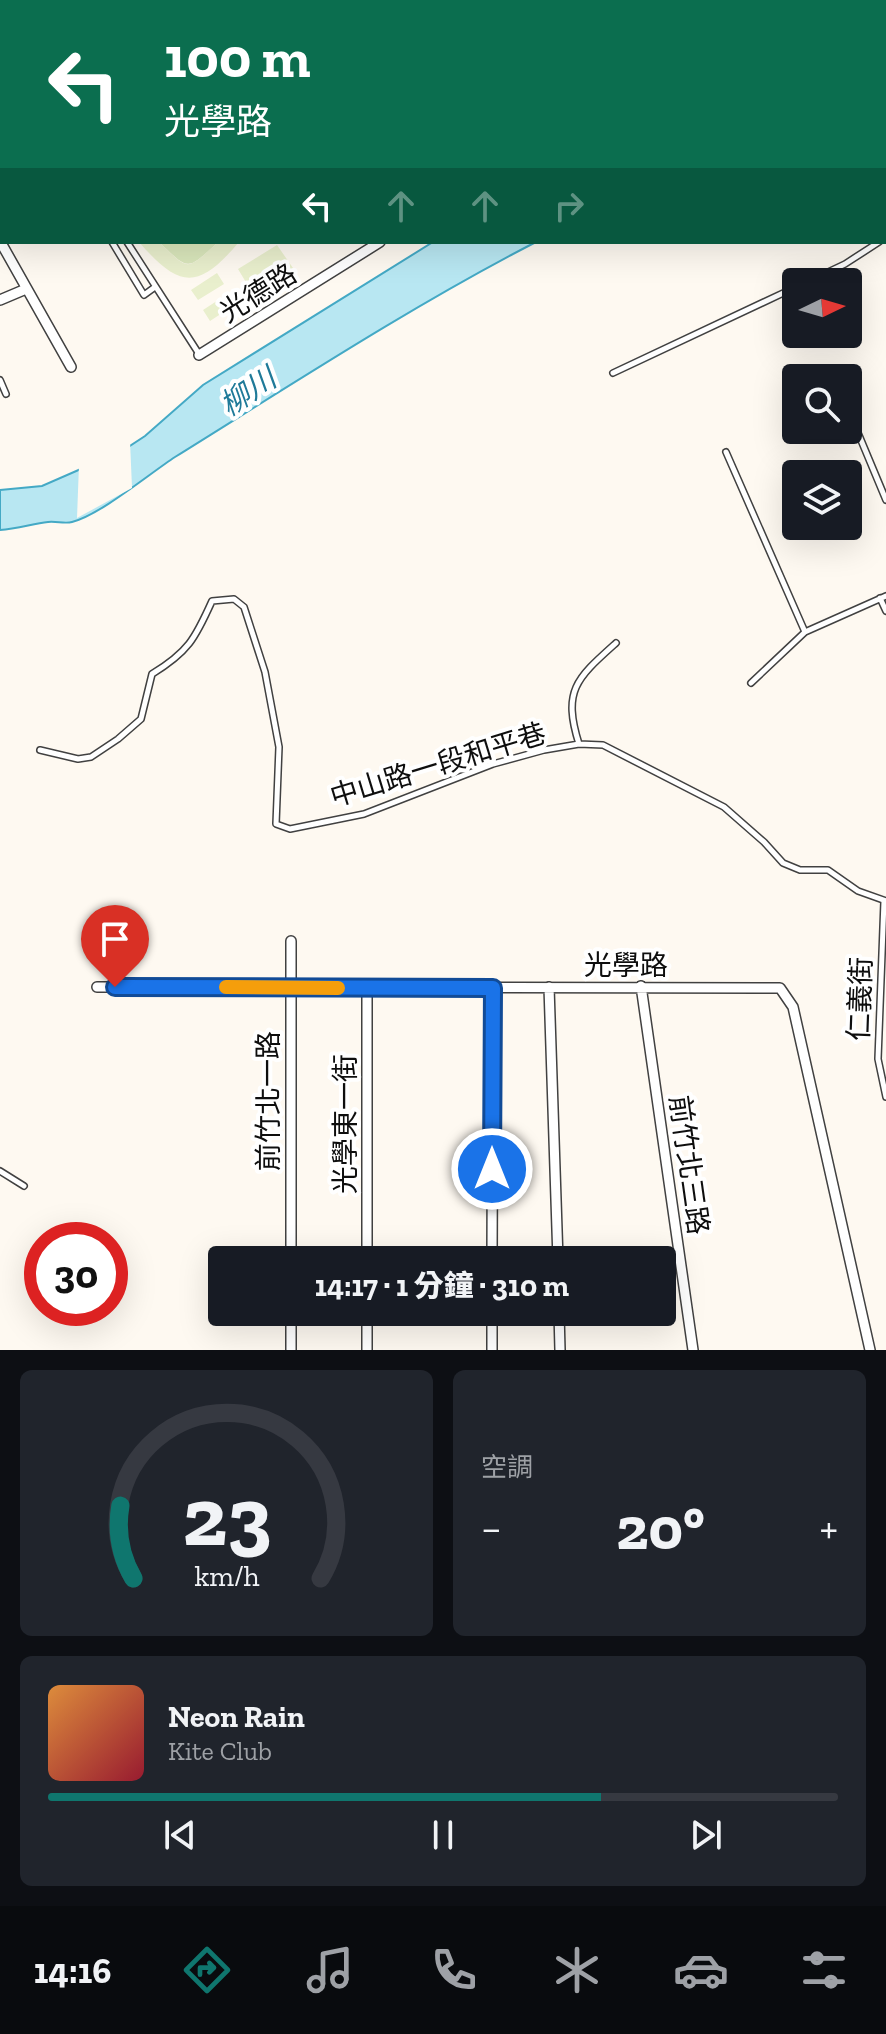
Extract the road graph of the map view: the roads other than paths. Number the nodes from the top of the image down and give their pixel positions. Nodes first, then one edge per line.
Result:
1 (3, 244) edge
2 (113, 244) edge
3 (128, 244) edge
4 (377, 244) edge
5 (875, 244) edge
6 (837, 268) edge
7 (155, 287) junction
8 (26, 289) junction
9 (782, 294) edge
10 (0, 300) edge
11 (199, 355) joint
12 (71, 367) dead end
13 (613, 373) dead end
14 (0, 380) edge
15 (6, 394) dead end
16 (862, 443) edge
17 (726, 452) dead end
18 (886, 500) edge
19 (883, 597) edge
20 (886, 611) edge
21 (805, 632) junction
22 (616, 643) dead end
23 (751, 683) dead end
24 (579, 744) junction
25 (40, 750) dead end
26 (885, 901) edge
27 (291, 941) dead end
28 (290, 986) junction
29 (641, 986) junction
30 (97, 987) dead end
31 (549, 987) junction
32 (367, 988) junction
33 (493, 988) junction
34 (886, 1097) edge
35 (0, 1171) edge
36 (24, 1186) dead end
37 (291, 1246) edge
38 (367, 1246) edge
39 (492, 1246) edge
40 (558, 1246) edge
41 (291, 1326) edge
42 (367, 1326) edge
43 (492, 1326) edge
44 (559, 1326) edge
45 (291, 1350) edge
46 (367, 1350) edge
47 (492, 1350) edge
48 (560, 1350) edge
49 (693, 1350) edge
50 (870, 1350) edge

1 - 8 street
2 - 7 lane
3 - 7 lane
4 - 11 street, 光德路
5 - 6 lane
7 - 11 lane
8 - 10 street
8 - 12 street
9 - 13 lane
14 - 15 lane
16 - 18 lane
17 - 21 lane
19 - 20 lane
19 - 21 lane
21 - 23 lane
22 - 24 lane
24 - 25 lane, 中山路一段和平巷
24 - 26 lane, 中山路一段和平巷
26 - 34 lane, 仁義街
27 - 28 street, 前竹北一路
28 - 30 street, 光學路
28 - 32 street, 光學路
28 - 37 street, 前竹北一路
29 - 31 street, 光學路
29 - 49 street, 前竹北三路
29 - 50 street, 光學路
31 - 33 street, 光學路
31 - 40 street
32 - 33 street, 光學路
32 - 38 street, 光學東一街
33 - 39 street
35 - 36 lane
41 - 45 street
42 - 46 street
43 - 47 street
44 - 48 street

